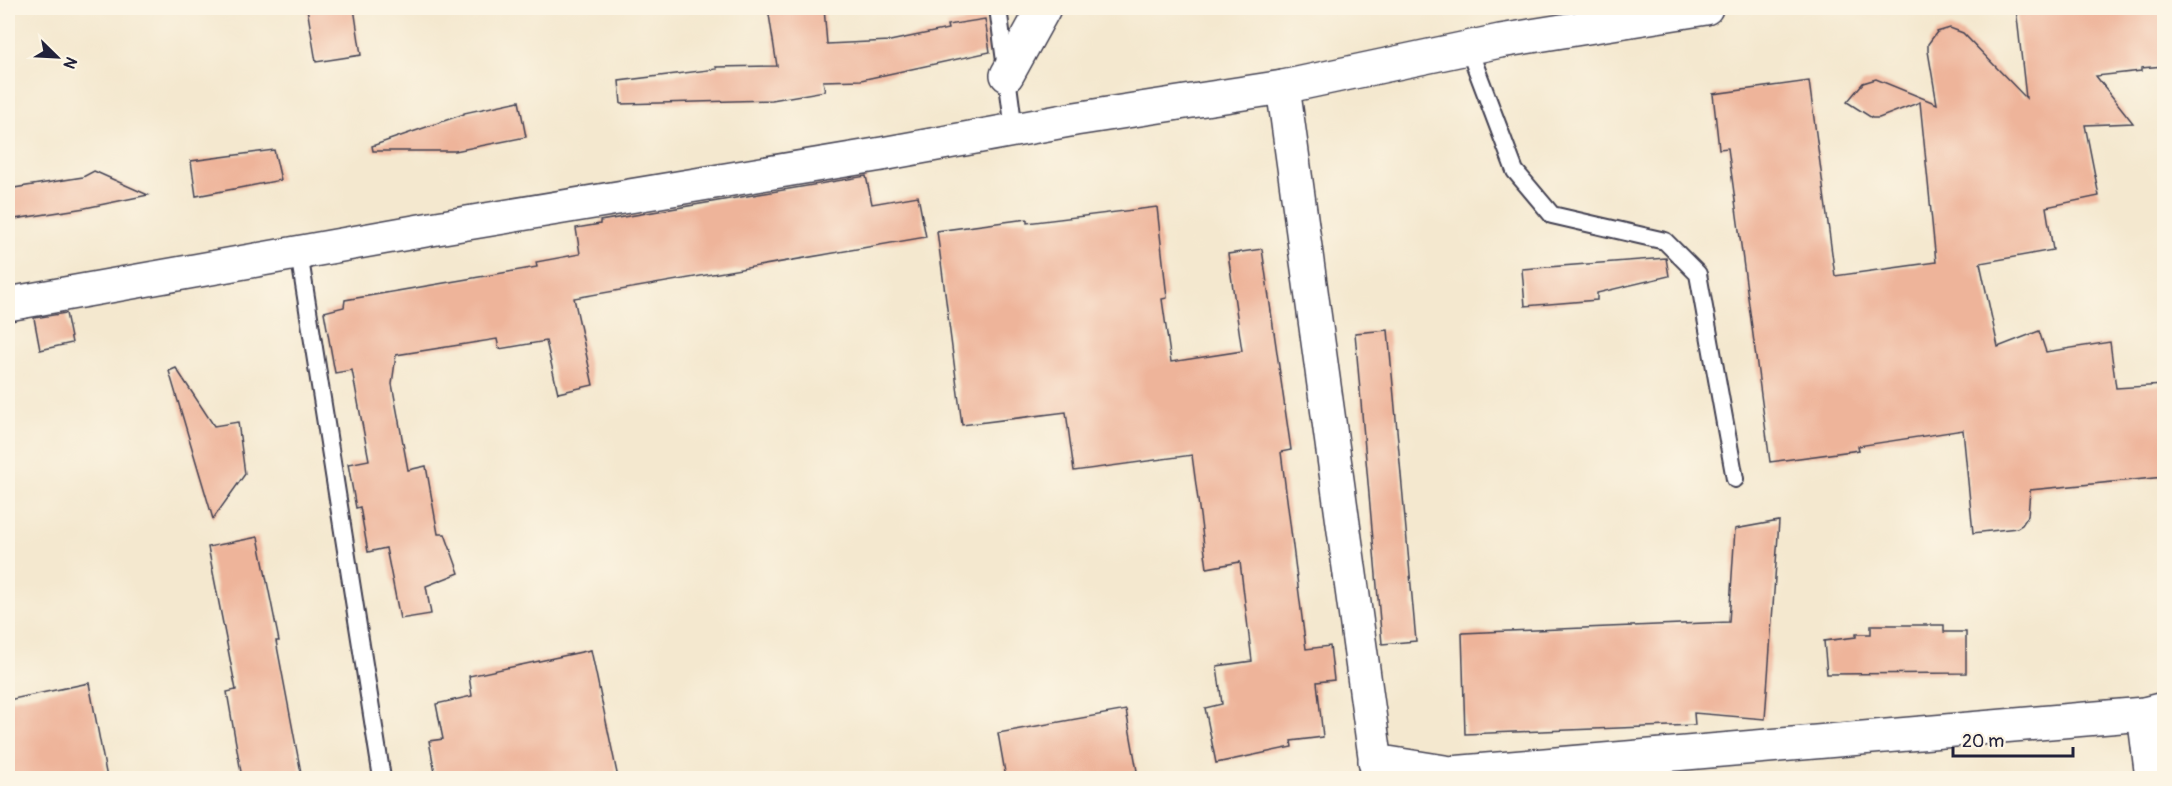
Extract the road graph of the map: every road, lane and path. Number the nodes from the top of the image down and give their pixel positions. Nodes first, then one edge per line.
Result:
1 (998, 8) edge
2 (1044, 8) edge
3 (1706, 8) edge
4 (1467, 47) junction
5 (1007, 75) junction
6 (1283, 87) junction
7 (1014, 130) junction
8 (299, 253) junction
9 (8, 304) edge
10 (1735, 479) dead end
11 (2154, 711) edge
12 (1377, 770) edge
13 (382, 778) edge
14 (2152, 778) edge

1 - 5 lane
2 - 5 street
3 - 4 street
4 - 6 street
4 - 10 lane
5 - 7 lane
6 - 7 street
6 - 12 street
7 - 8 street
8 - 9 street
8 - 13 lane
11 - 12 street
11 - 14 street

